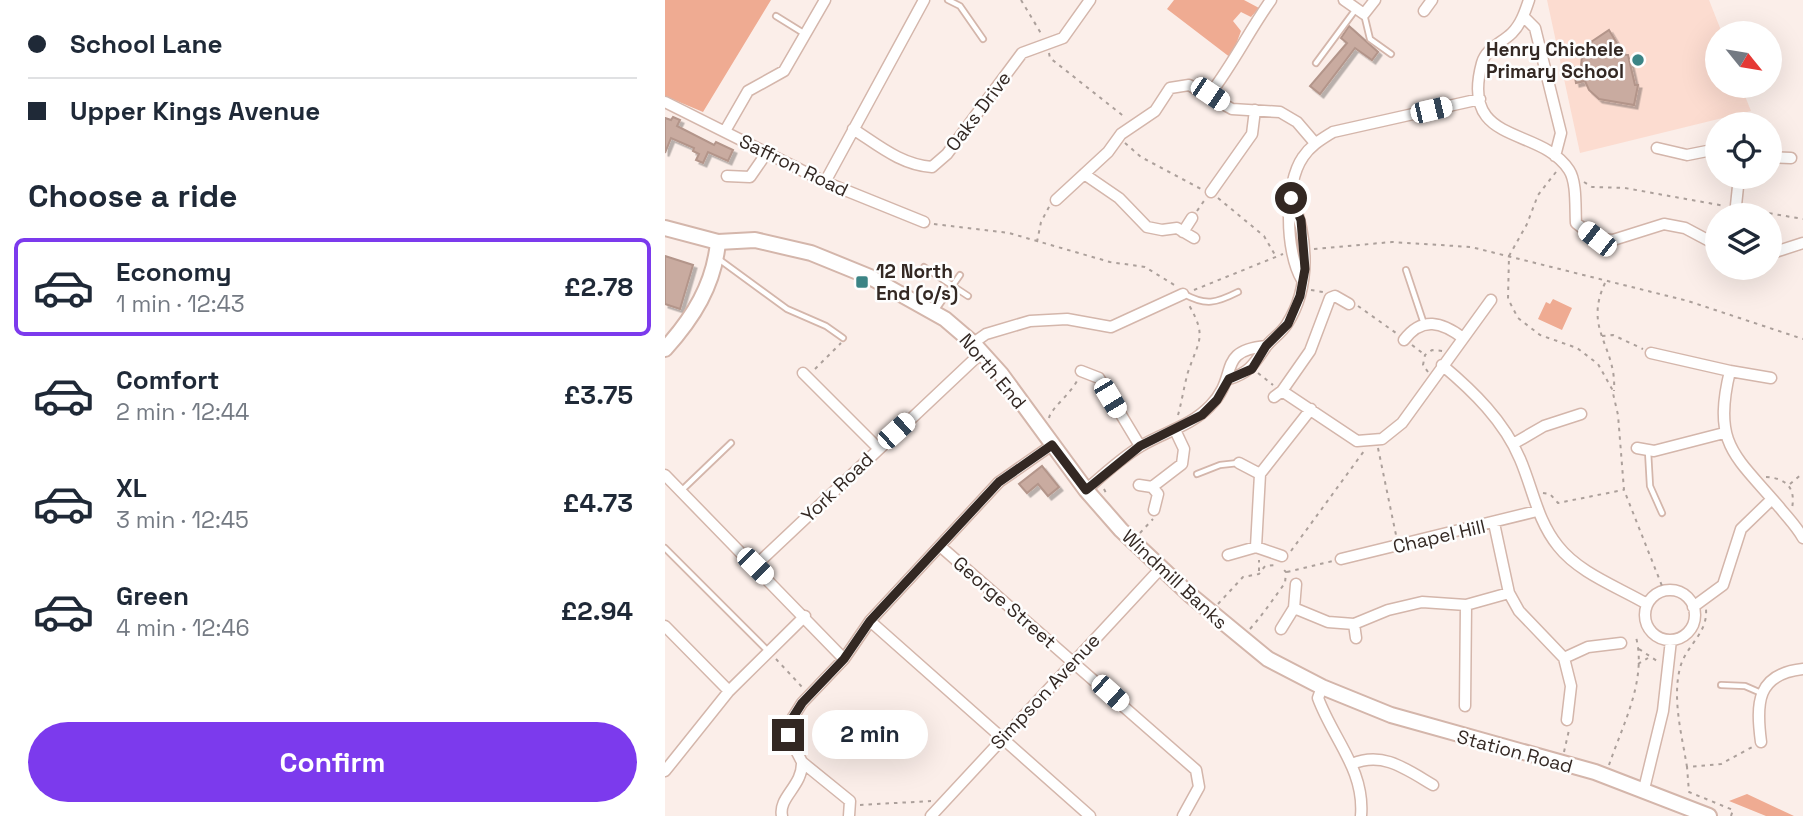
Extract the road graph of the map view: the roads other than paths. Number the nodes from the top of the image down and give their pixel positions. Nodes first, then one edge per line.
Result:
1 (825, 0) edge
2 (925, 0) edge
3 (948, 0) edge
4 (1090, 0) edge
5 (1271, 0) edge
6 (1344, 0) edge
7 (1375, 0) edge
8 (1432, 0) edge
9 (1529, 0) edge
10 (1360, 11) junction
11 (1424, 11) dead end
12 (776, 16) dead end
13 (1523, 16) junction
14 (805, 34) junction
15 (983, 39) dead end
16 (1391, 54) dead end
17 (1316, 63) dead end
18 (1210, 94) junction
19 (1480, 99) junction
20 (665, 102) edge
21 (1255, 110) junction
22 (853, 129) junction
23 (725, 131) junction
24 (1315, 143) junction
25 (1657, 148) dead end
26 (768, 151) junction
27 (1705, 151) edge
28 (1555, 156) junction
29 (1782, 158) edge
30 (1791, 159) dead end
31 (1084, 174) junction
32 (727, 176) dead end
33 (825, 181) junction
34 (1211, 192) road end
35 (1056, 200) road end
36 (1192, 218) road end
37 (924, 222) road end
38 (665, 228) edge
39 (1183, 232) junction
40 (1194, 239) dead end
41 (1705, 239) edge
42 (718, 242) junction
43 (1803, 243) edge
44 (1782, 250) edge
45 (716, 258) junction
46 (925, 267) dead end
47 (1406, 270) dead end
48 (960, 275) dead end
49 (953, 286) junction
50 (1238, 292) dead end
51 (1183, 294) joint
52 (968, 296) dead end
53 (1491, 300) dead end
54 (1349, 304) road end
55 (934, 312) junction
56 (1423, 324) junction
57 (842, 338) dead end
58 (1463, 338) junction
59 (1404, 340) road end
60 (1266, 346) junction
61 (977, 348) junction
62 (665, 349) edge
63 (1651, 353) road end
64 (1442, 365) junction
65 (1081, 371) road end
66 (1730, 371) junction
67 (804, 375) road end
68 (1771, 378) dead end
69 (1229, 379) junction
70 (1311, 409) junction
71 (1581, 414) dead end
72 (1179, 428) junction
73 (1724, 433) junction
74 (731, 443) dead end
75 (1513, 444) junction
76 (1052, 445) junction
77 (1140, 446) junction
78 (877, 447) junction
79 (1637, 448) dead end
80 (1649, 450) junction
81 (1239, 463) joint
82 (1198, 474) dead end
83 (1260, 474) junction
84 (665, 475) edge
85 (1139, 485) dead end
86 (1152, 487) junction
87 (1086, 490) junction
88 (681, 491) junction
89 (1772, 499) junction
90 (1154, 510) road end
91 (1537, 511) junction
92 (1662, 513) dead end
93 (1494, 523) junction
94 (1803, 538) edge
95 (940, 546) junction
96 (665, 548) edge
97 (1258, 548) junction
98 (1229, 555) dead end
99 (1341, 559) road end
100 (1281, 561) road end
101 (755, 566) junction
102 (1161, 568) junction
103 (1296, 584) dead end
104 (1509, 593) junction
105 (1647, 604) junction
106 (1466, 605) junction
107 (1693, 607) junction
108 (1294, 608) junction
109 (804, 616) junction
110 (870, 621) junction
111 (1354, 624) junction
112 (665, 626) edge
113 (1281, 629) dead end
114 (1356, 638) dead end
115 (1671, 640) junction
116 (1621, 643) dead end
117 (768, 651) junction
118 (1564, 657) junction
119 (844, 659) junction
120 (1074, 661) junction
121 (1803, 669) edge
122 (1721, 685) dead end
123 (1322, 687) junction
124 (729, 691) junction
125 (1761, 693) junction
126 (1465, 706) dead end
127 (1567, 720) road end
128 (1002, 738) junction
129 (1761, 742) road end
130 (802, 762) junction
131 (1352, 764) junction
132 (665, 771) edge
133 (1433, 785) dead end
134 (1644, 789) junction
135 (782, 816) edge
136 (849, 816) edge
137 (931, 816) edge
138 (1090, 816) edge
139 (1183, 816) edge
140 (1361, 816) edge
141 (1709, 816) edge

1 - 14 street
2 - 22 street
3 - 15 lane
4 - 22 street, Oaks Drive
5 - 18 street
6 - 10 street
7 - 10 street
8 - 11 street
9 - 13 street
10 - 16 lane
10 - 17 lane
12 - 14 lane
13 - 19 street
13 - 28 street
14 - 23 street
18 - 21 street
18 - 31 street
19 - 24 street
19 - 28 street
20 - 23 street, Saffron Road
21 - 24 street
21 - 34 street
22 - 33 street
23 - 26 street, Saffron Road
24 - 60 street
25 - 27 street
26 - 32 street
26 - 33 street, Saffron Road
28 - 41 street
29 - 30 street
31 - 35 street
31 - 39 street
33 - 37 street, Saffron Road
36 - 39 street
38 - 42 main road, North End
39 - 40 street
42 - 45 main road
42 - 55 main road, North End
43 - 44 street
45 - 57 lane
45 - 62 main road
46 - 49 lane
47 - 56 lane
48 - 49 lane
49 - 52 lane
49 - 55 lane
50 - 51 lane
51 - 61 street, York Road
53 - 58 street
54 - 70 street
55 - 61 main road, North End
56 - 58 street
56 - 59 street
58 - 64 street
60 - 69 street
60 - 69 street
61 - 76 main road, North End
61 - 78 street, York Road
63 - 66 street
64 - 70 street
64 - 75 street
65 - 77 street
66 - 68 street
66 - 73 street
67 - 78 street
69 - 72 street
70 - 83 street
71 - 75 street
72 - 77 street
72 - 86 street
73 - 80 street
73 - 89 street
74 - 88 lane
75 - 91 street
76 - 87 main road, Windmill Banks
76 - 95 street
77 - 87 street
78 - 101 street, York Road
79 - 80 street
80 - 92 lane
81 - 82 lane
81 - 83 street
83 - 97 street
84 - 88 street
85 - 86 street
86 - 90 street
87 - 102 main road, Windmill Banks
88 - 101 street
89 - 94 street
89 - 107 street
91 - 93 street, Chapel Hill
91 - 105 street
93 - 99 street, Chapel Hill
93 - 104 street
95 - 110 street
95 - 120 street, George Street
96 - 117 lane
97 - 98 street
97 - 100 street
101 - 109 street
102 - 120 street, Simpson Avenue
102 - 123 main road, Windmill Banks
103 - 108 street
104 - 106 street
104 - 118 street
105 - 107 street
105 - 115 street
106 - 111 street
106 - 126 street
107 - 115 street
108 - 111 street
108 - 113 street
109 - 117 street
109 - 119 street
110 - 119 street
110 - 128 street
111 - 114 street
112 - 124 street
115 - 134 street
116 - 118 street
117 - 124 street
118 - 127 street
119 - 130 street
120 - 128 street, Simpson Avenue
120 - 139 street, George Street
121 - 125 street
122 - 125 lane
123 - 131 street
123 - 134 main road, Station Road
124 - 132 street
125 - 129 street
128 - 137 street, Simpson Avenue
128 - 138 street
130 - 135 street
130 - 136 street
131 - 133 street
131 - 140 street
134 - 141 main road, Station Road

